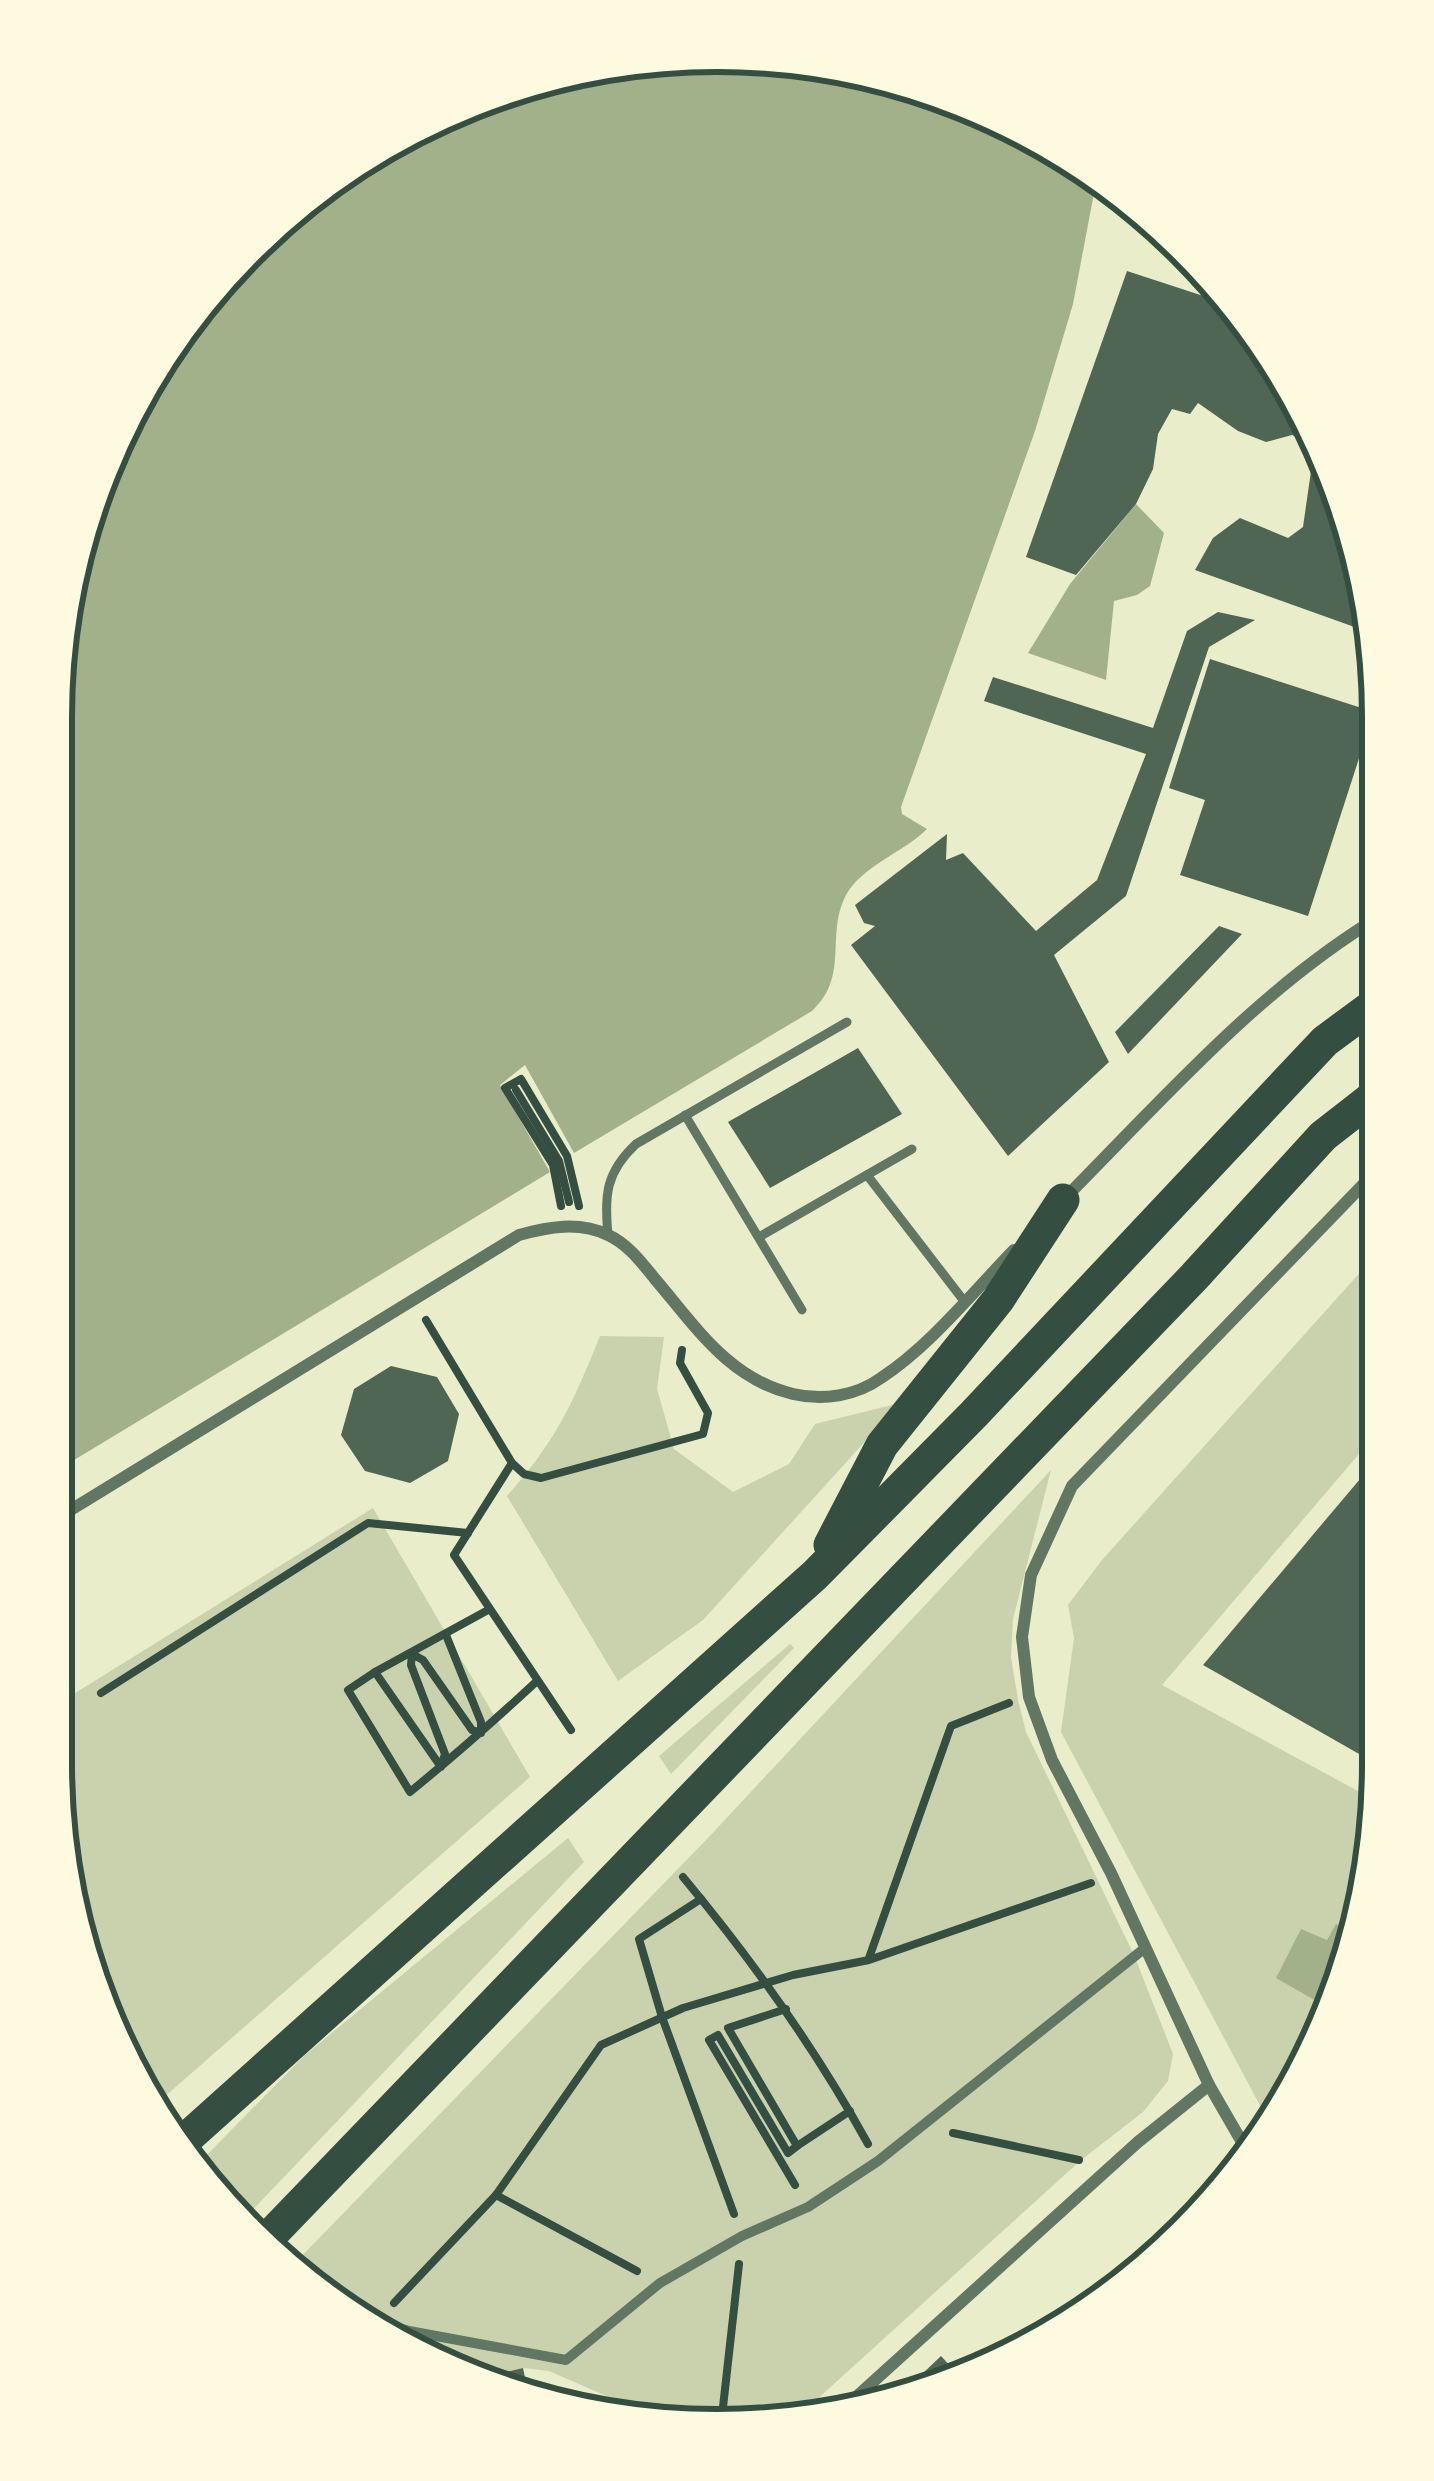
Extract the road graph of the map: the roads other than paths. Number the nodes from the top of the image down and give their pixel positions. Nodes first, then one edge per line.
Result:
1 (1362, 927) edge
2 (1362, 1013) edge
3 (847, 1022) dead end
4 (1362, 1106) edge
5 (685, 1115) junction
6 (912, 1149) dead end
7 (867, 1175) junction
8 (1362, 1186) edge
9 (1064, 1200) junction
10 (608, 1235) junction
11 (759, 1238) junction
12 (964, 1301) junction
13 (802, 1310) dead end
14 (72, 1509) edge
15 (815, 1575) junction
16 (1145, 1948) junction
17 (1209, 2085) junction
18 (190, 2135) edge
19 (1241, 2140) edge
20 (274, 2232) edge
21 (411, 2331) edge
22 (861, 2393) edge

1 - 9 street
2 - 15 highway
3 - 5 lane
4 - 20 highway
5 - 10 lane
5 - 11 lane
6 - 7 lane
7 - 11 lane
7 - 12 lane
8 - 16 street
9 - 12 street
9 - 15 highway
10 - 12 street
10 - 14 street
11 - 13 lane
15 - 18 highway
16 - 17 street
16 - 21 street
17 - 19 street
17 - 22 street

